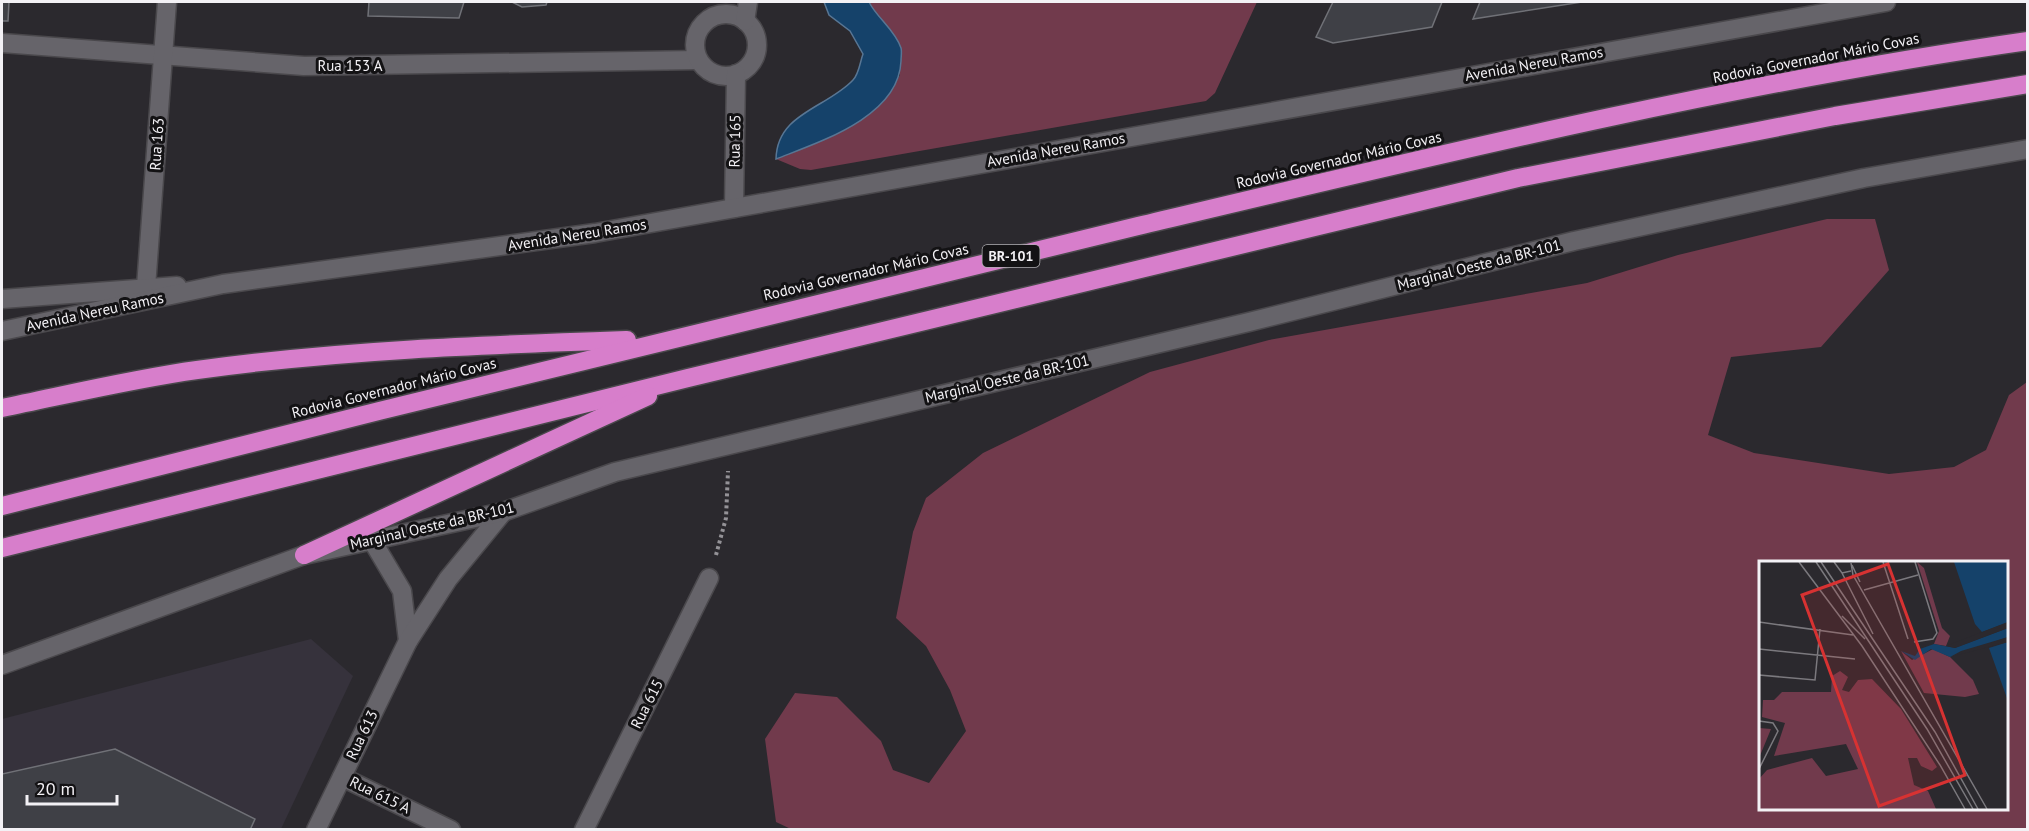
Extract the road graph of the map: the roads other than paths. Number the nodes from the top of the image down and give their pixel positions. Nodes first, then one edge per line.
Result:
1 (167, 2) edge
2 (748, 2) edge
3 (1886, 2) edge
4 (745, 21) junction
5 (2028, 41) edge
6 (2, 43) edge
7 (163, 55) junction
8 (698, 60) junction
9 (736, 74) junction
10 (2028, 84) edge
11 (2028, 149) edge
12 (734, 208) junction
13 (224, 284) junction
14 (146, 287) junction
15 (2, 299) edge
16 (2, 332) edge
17 (662, 339) junction
18 (688, 378) junction
19 (2, 408) edge
20 (2, 506) edge
21 (503, 512) junction
22 (373, 542) junction
23 (2, 548) edge
24 (304, 555) junction
25 (709, 578) road end
26 (408, 641) junction
27 (2, 665) edge
28 (342, 777) junction
29 (316, 830) edge
30 (450, 830) edge
31 (584, 830) edge

1 - 7 main road, Rua 163
2 - 4 main road
3 - 12 main road, Avenida Nereu Ramos
4 - 8 main road
4 - 9 main road
5 - 17 highway, Rodovia Governador Mário Covas / BR-101
6 - 7 main road, Rua 153 A
7 - 8 main road, Rua 153 A
7 - 14 main road, Rua 163
8 - 9 main road
9 - 12 main road, Rua 165
10 - 18 highway
11 - 21 main road, Marginal Oeste da BR-101
12 - 13 main road, Avenida Nereu Ramos
13 - 14 main road, Avenida Nereu Ramos
13 - 16 main road, Avenida Nereu Ramos
14 - 15 main road, Avenida Nereu Ramos
17 - 19 highway
17 - 20 highway, Rodovia Governador Mário Covas / BR-101
18 - 23 highway
18 - 24 highway
21 - 22 main road, Marginal Oeste da BR-101
21 - 26 main road, Rua 613
22 - 24 main road, Marginal Oeste da BR-101
22 - 26 main road
24 - 27 main road, Marginal Oeste da BR-101
25 - 31 main road, Rua 615
26 - 28 main road, Rua 613
28 - 29 main road, Rua 613
28 - 30 main road, Rua 615 A

